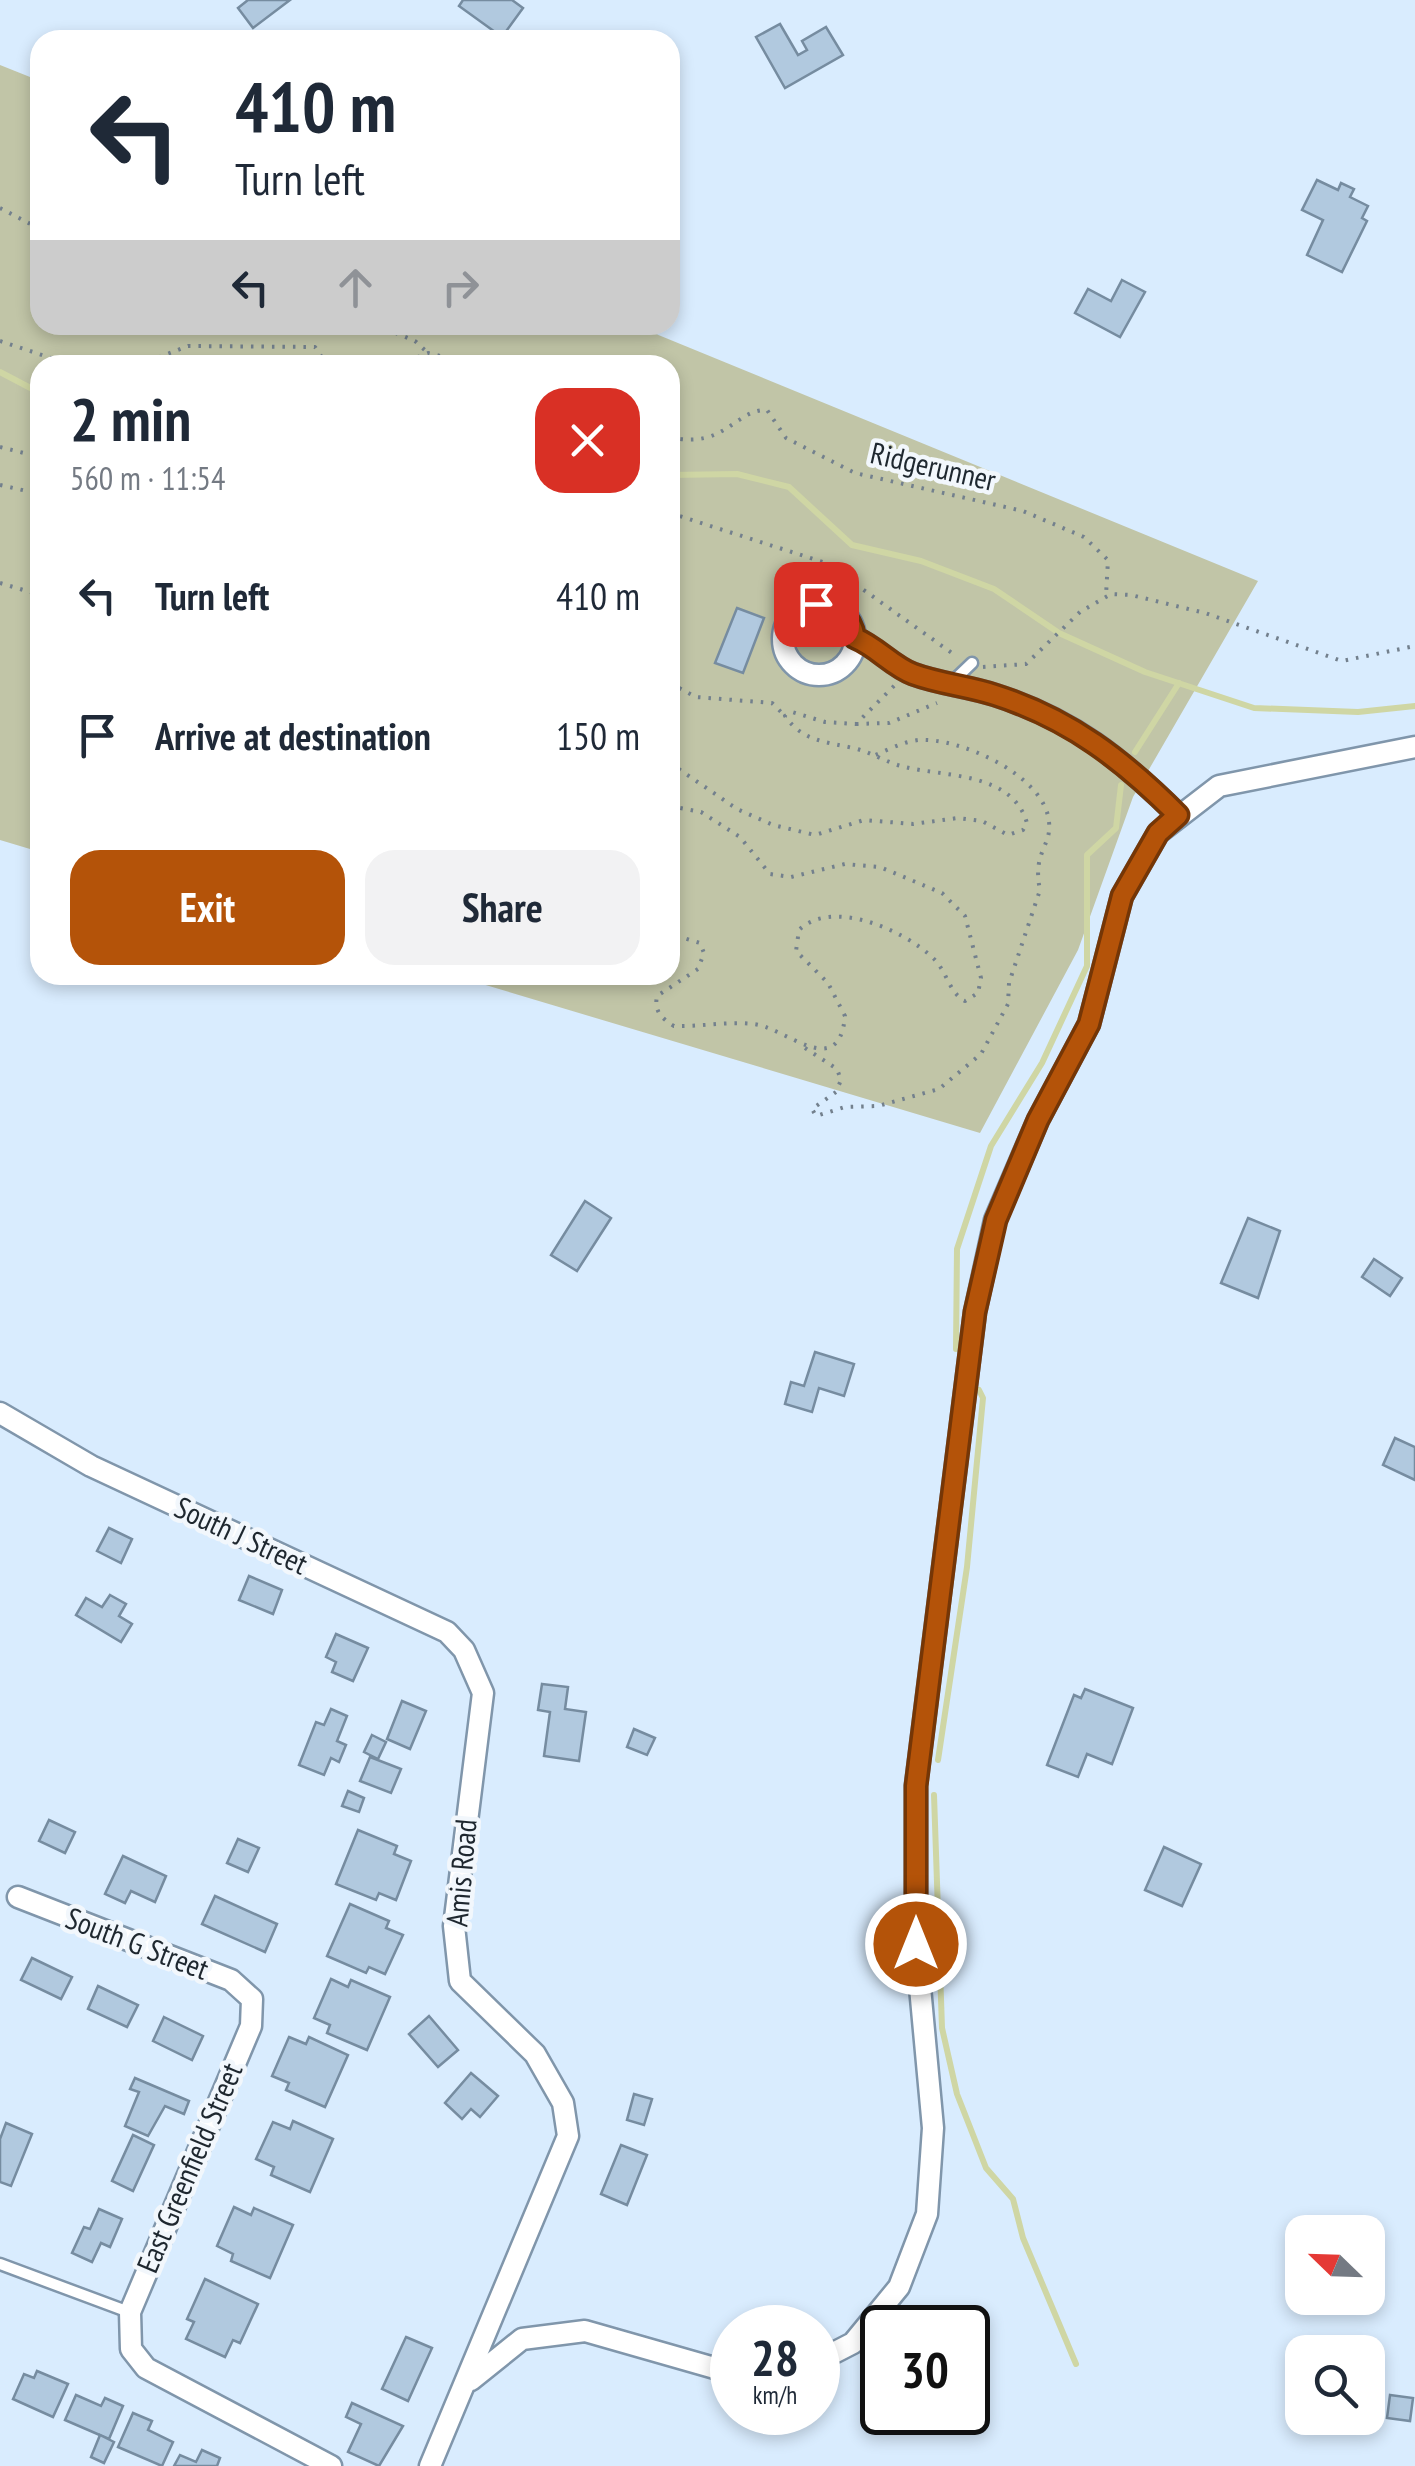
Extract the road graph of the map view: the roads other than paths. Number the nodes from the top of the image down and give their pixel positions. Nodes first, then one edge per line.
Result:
1 (855, 638) dead end
2 (972, 664) road end
3 (955, 687) junction
4 (1415, 747) edge
5 (1178, 815) junction
6 (0, 1413) edge
7 (473, 1668) joint
8 (18, 1897) dead end
9 (252, 1999) joint
10 (0, 2264) edge
11 (130, 2312) junction
12 (840, 2350) edge
13 (710, 2368) edge
14 (470, 2382) junction
15 (331, 2466) edge
16 (430, 2466) edge

1 - 3 street
2 - 3 lane
3 - 5 street
4 - 5 street
5 - 12 street
6 - 7 street, South J Street
7 - 14 street, Amis Road
8 - 9 street, South G Street
9 - 11 street, East Greenfield Street
10 - 11 lane
11 - 15 street, East Greenfield Street
13 - 14 street
14 - 16 street, Amis Road

